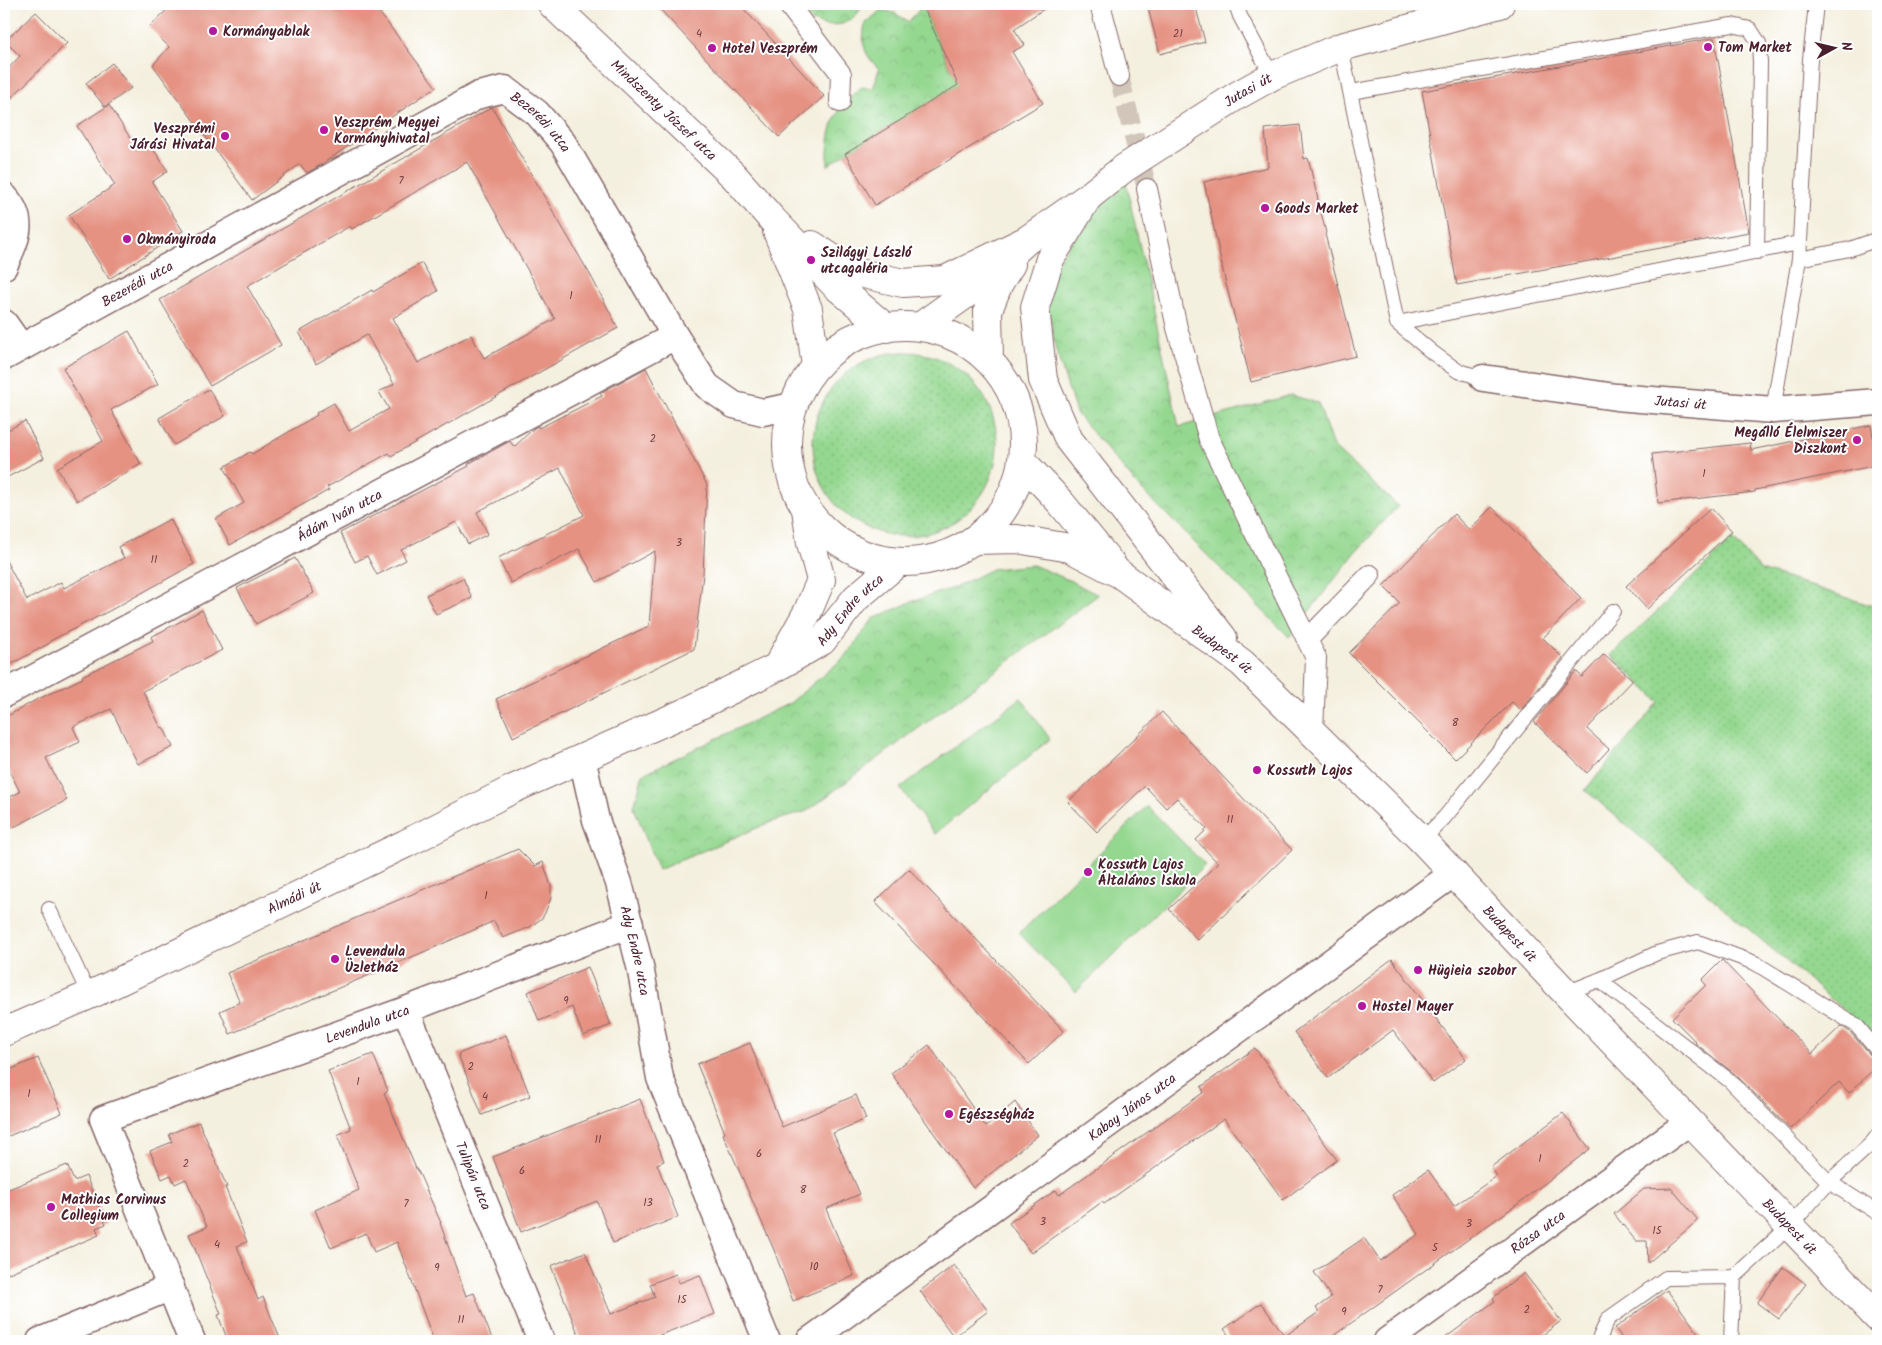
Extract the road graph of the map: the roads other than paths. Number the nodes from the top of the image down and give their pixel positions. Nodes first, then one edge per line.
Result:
1 (552, 4) edge
2 (788, 4) edge
3 (1100, 4) edge
4 (1236, 4) edge
5 (1500, 4) edge
6 (1816, 4) edge
7 (1341, 47) junction
8 (1119, 76) tunnel mouth
9 (1272, 76) junction
10 (1351, 92) junction
11 (840, 102) dead end
12 (1147, 189) tunnel mouth
13 (4, 196) edge
14 (1088, 197) junction
15 (771, 218) junction
16 (1027, 240) junction
17 (1878, 240) edge
18 (1799, 243) junction
19 (1757, 252) junction
20 (1798, 259) junction
21 (4, 266) edge
22 (1397, 323) junction
23 (4, 324) edge
24 (922, 326) junction
25 (886, 328) junction
26 (675, 336) junction
27 (12, 352) edge
28 (989, 360) junction
29 (816, 366) junction
30 (1483, 378) joint
31 (1878, 402) edge
32 (793, 406) junction
33 (1773, 410) junction
34 (1023, 462) junction
35 (806, 509) junction
36 (974, 540) junction
37 (895, 565) junction
38 (1120, 574) junction
39 (1370, 575) dead end
40 (1613, 611) dead end
41 (1308, 639) junction
42 (1242, 663) junction
43 (777, 667) junction
44 (4, 694) edge
45 (1313, 732) junction
46 (582, 758) junction
47 (1422, 840) junction
48 (1454, 874) junction
49 (49, 908) dead end
50 (630, 924) junction
51 (1599, 980) junction
52 (1566, 993) junction
53 (89, 995) junction
54 (406, 1010) junction
55 (4, 1032) edge
56 (1878, 1051) edge
57 (1689, 1122) junction
58 (1878, 1135) edge
59 (1829, 1182) junction
60 (1878, 1213) edge
61 (1789, 1226) junction
62 (1734, 1277) junction
63 (171, 1287) junction
64 (1878, 1318) edge
65 (40, 1341) edge
66 (192, 1341) edge
67 (541, 1341) edge
68 (767, 1341) edge
69 (809, 1341) edge
70 (1388, 1341) edge
71 (1600, 1341) edge
72 (1730, 1341) edge

1 - 15 main road, Mindszenty József utca
2 - 11 street
3 - 8 street
4 - 9 lane
5 - 7 main road, Jutasi út
6 - 18 lane
7 - 9 main road, Jutasi út
7 - 10 lane
9 - 14 main road, Jutasi út
10 - 19 lane
10 - 22 lane
12 - 41 street
13 - 21 street
14 - 16 main road, Jutasi út
14 - 42 main road
15 - 16 main road
15 - 25 main road, Mindszenty József utca
15 - 29 main road, Mindszenty József utca
16 - 24 main road, Jutasi út
16 - 28 main road, Jutasi út
17 - 20 lane
18 - 19 lane
18 - 20 lane
19 - 22 lane
20 - 33 lane
22 - 30 lane
23 - 27 street
24 - 25 main road, Budapest út
24 - 28 main road, Budapest út
25 - 29 main road, Budapest út
26 - 27 street, Bezerédi utca
26 - 32 street, Bezerédi utca
26 - 44 street, Ádám Iván utca
28 - 34 main road, Budapest út
29 - 32 main road, Budapest út
30 - 33 street, Jutasi út
31 - 33 street, Jutasi út
32 - 35 main road, Budapest út
34 - 36 main road, Budapest út
34 - 38 main road, Budapest út
35 - 37 main road, Budapest út
35 - 43 main road, Ady Endre utca
36 - 37 main road, Budapest út
36 - 38 main road, Budapest út
37 - 43 main road, Ady Endre utca
38 - 42 main road, Budapest út
39 - 41 street
40 - 47 lane
41 - 45 street
42 - 45 main road, Budapest út
43 - 46 main road, Ady Endre utca
45 - 47 main road, Budapest út
46 - 50 street, Ady Endre utca
46 - 53 main road, Almádi út
47 - 48 main road, Budapest út
48 - 52 main road, Budapest út
48 - 69 street, Kabay János utca
49 - 53 lane
50 - 54 street, Levendula utca
50 - 68 street, Ady Endre utca
51 - 52 lane
51 - 56 lane
51 - 59 lane
52 - 57 main road, Budapest út
53 - 55 main road, Almádi út
54 - 63 street, Levendula utca
54 - 67 street, Tulipán utca
57 - 61 main road, Budapest út
57 - 70 street, Rózsa utca
58 - 59 lane
59 - 60 lane
59 - 61 lane
61 - 62 lane
61 - 64 main road, Budapest út
62 - 71 lane
62 - 72 lane
63 - 65 street
63 - 66 street

